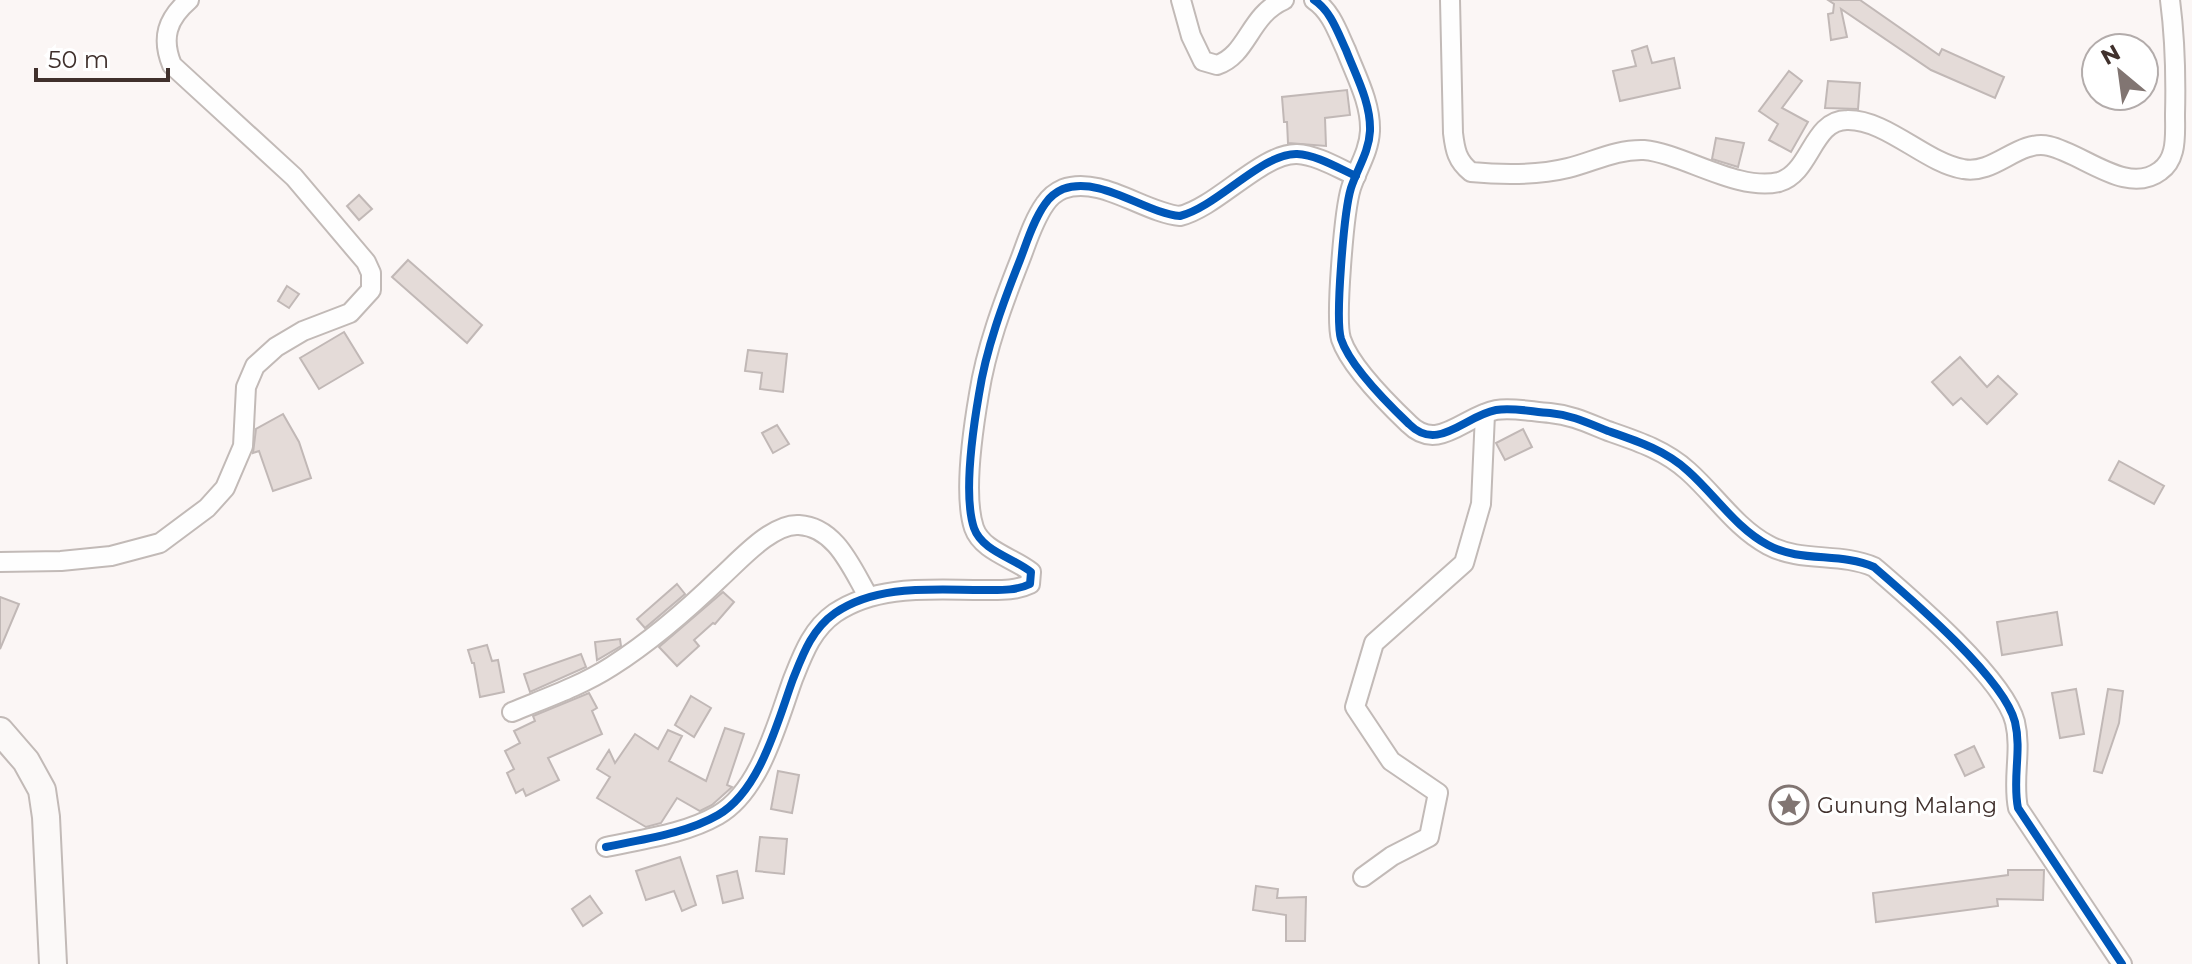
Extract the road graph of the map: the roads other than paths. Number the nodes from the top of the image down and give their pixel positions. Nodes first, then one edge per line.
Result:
1 (189, 0) edge
2 (1181, 0) edge
3 (1284, 0) edge
4 (1314, 0) edge
5 (1450, 0) edge
6 (2170, 0) edge
7 (1356, 176) junction
8 (1485, 414) junction
9 (0, 562) edge
10 (868, 596) junction
11 (512, 712) dead end
12 (0, 731) edge
13 (606, 847) dead end
14 (1363, 877) dead end
15 (53, 964) edge
16 (2122, 964) edge

1 - 9 street
2 - 3 street
4 - 7 street
5 - 6 street
7 - 8 street
7 - 10 street
8 - 14 street
8 - 16 street
10 - 11 street
10 - 13 street
12 - 15 street

